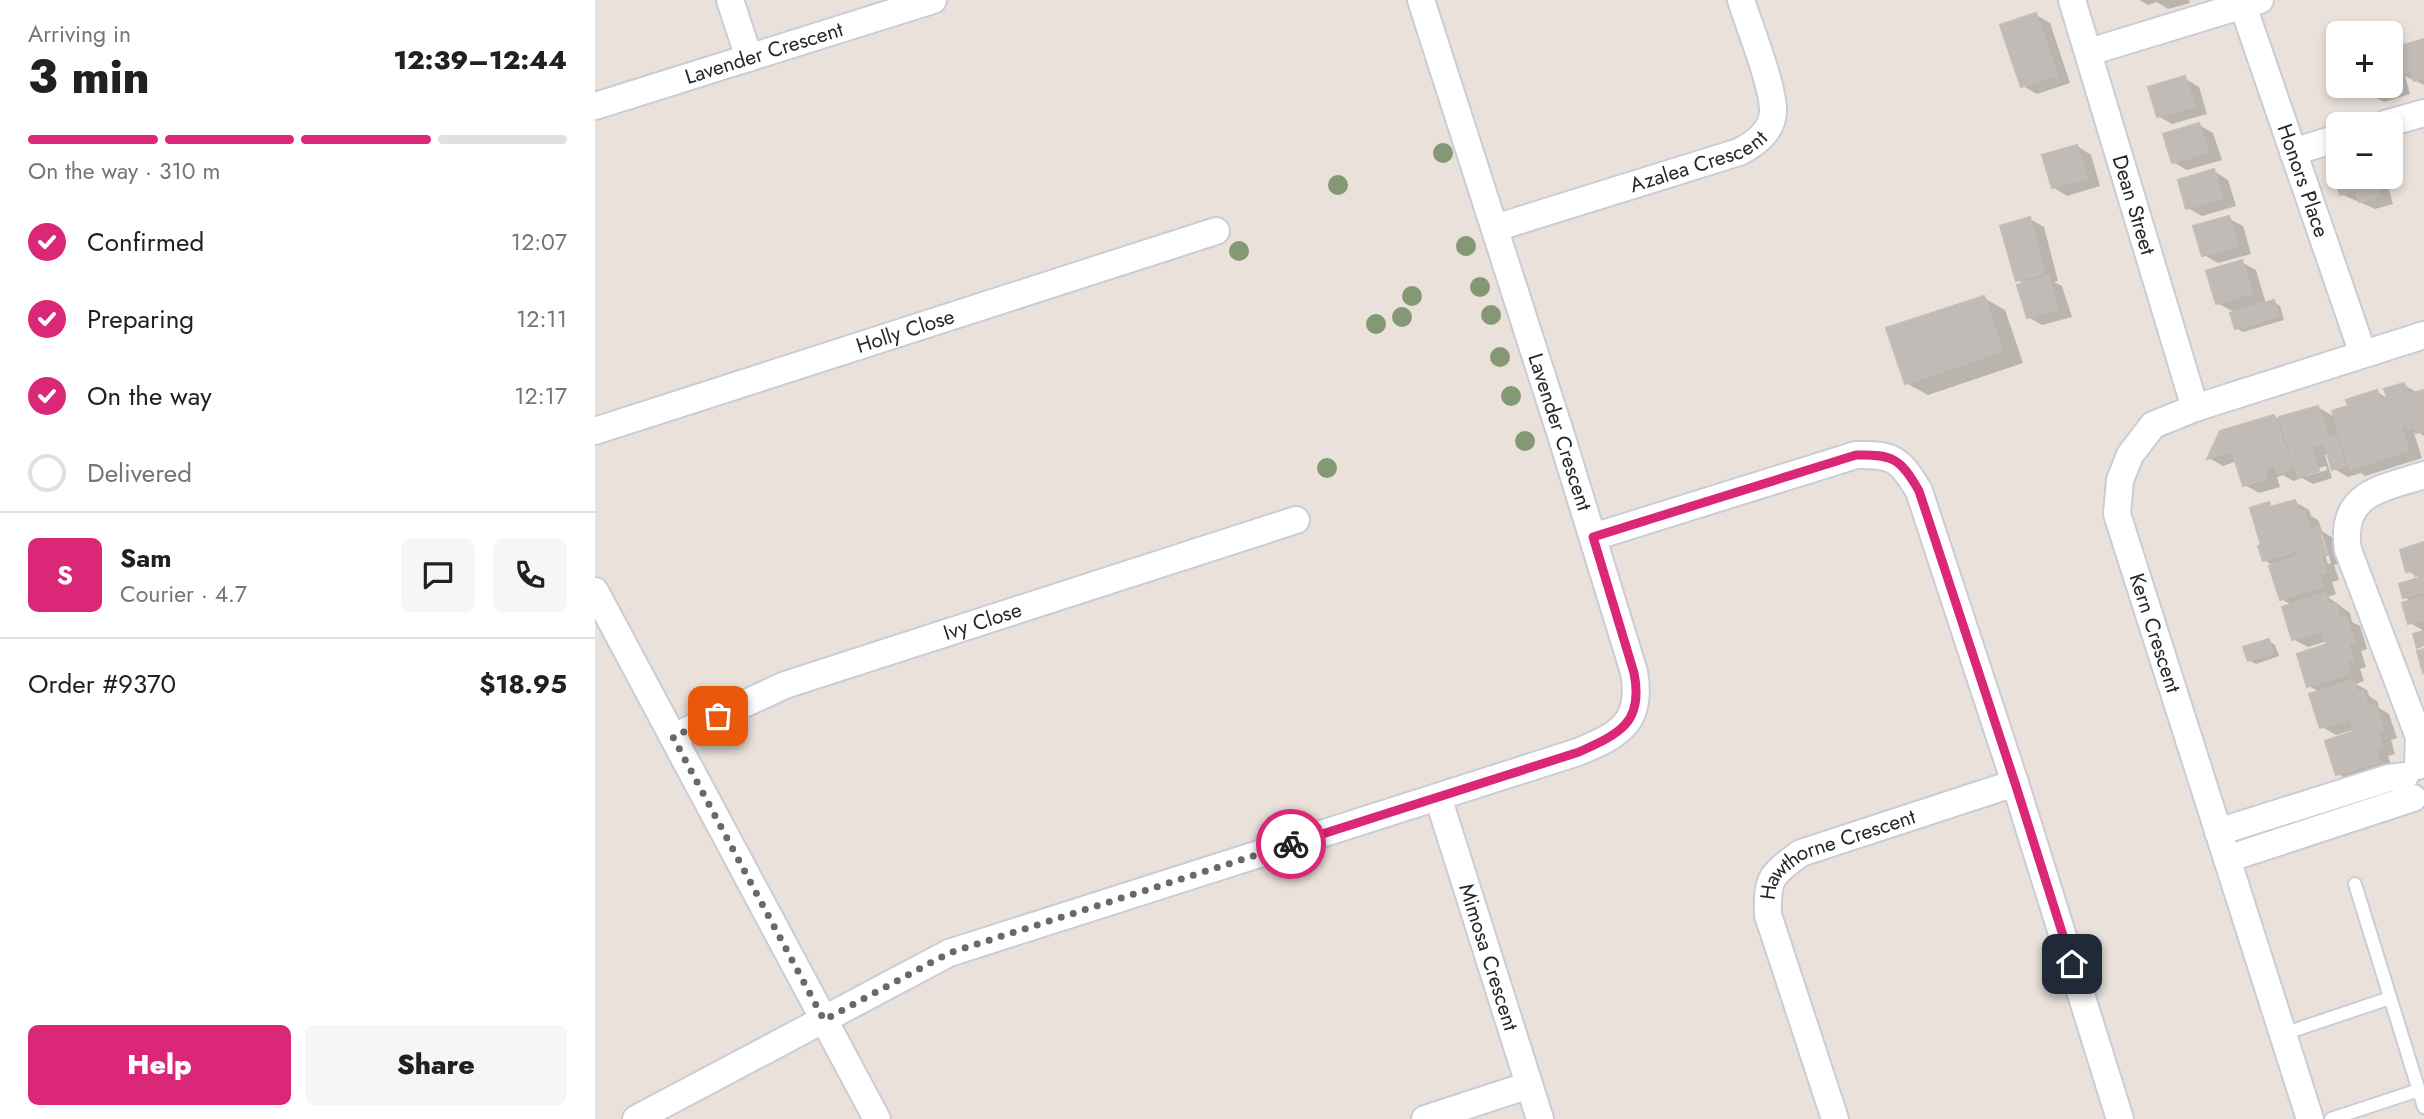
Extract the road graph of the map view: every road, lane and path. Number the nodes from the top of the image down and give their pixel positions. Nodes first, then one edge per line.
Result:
1 (730, 0) edge
2 (933, 0) edge
3 (1420, 0) edge
4 (1741, 0) edge
5 (2072, 0) edge
6 (2248, 2) edge
7 (2089, 52) junction
8 (749, 58) junction
9 (595, 106) edge
10 (2424, 113) edge
11 (2403, 119) edge
12 (2326, 142) edge
13 (2293, 152) junction
14 (1495, 228) junction
15 (1216, 231) dead end
16 (2424, 335) edge
17 (2363, 354) junction
18 (2195, 408) junction
19 (595, 431) edge
20 (2424, 475) edge
21 (1296, 520) dead end
22 (1593, 537) junction
23 (595, 591) edge
24 (673, 737) junction
25 (2417, 781) edge
26 (2015, 783) junction
27 (1438, 797) junction
28 (2218, 832) junction
29 (2227, 859) junction
30 (2355, 884) dead end
31 (2390, 998) junction
32 (824, 1020) junction
33 (2283, 1034) junction
34 (1529, 1085) junction
35 (2419, 1090) junction
36 (2424, 1107) edge
37 (636, 1119) edge
38 (877, 1119) edge
39 (1425, 1119) edge
40 (1540, 1119) edge
41 (1835, 1119) edge
42 (2120, 1119) edge
43 (2310, 1119) edge
44 (2331, 1119) edge

1 - 8 street
2 - 8 street, Lavender Crescent
3 - 14 street, Lavender Crescent
4 - 14 street, Azalea Crescent
5 - 7 street, Dean Street
6 - 7 street
6 - 13 street, Honors Place
7 - 18 street, Dean Street
8 - 9 street, Lavender Crescent
10 - 11 street
12 - 13 street
13 - 17 street, Honors Place
14 - 22 street, Lavender Crescent
15 - 19 street, Holly Close
16 - 17 street, Kern Crescent
17 - 18 street, Kern Crescent
18 - 28 street, Kern Crescent
20 - 25 street
21 - 24 street, Ivy Close
22 - 26 street
22 - 27 street, Lavender Crescent
23 - 24 street
24 - 32 street
25 - 28 street
25 - 29 street
26 - 41 street, Hawthorne Crescent
26 - 42 street
27 - 32 street, Lavender Crescent
27 - 34 street, Mimosa Crescent
28 - 29 street, Kern Crescent
29 - 33 street, Kern Crescent
30 - 31 lane
31 - 33 lane
31 - 35 lane
32 - 37 street, Lavender Crescent
32 - 38 street
33 - 43 street, Kern Crescent
34 - 39 street
34 - 40 street, Mimosa Crescent
35 - 36 lane
35 - 44 lane

